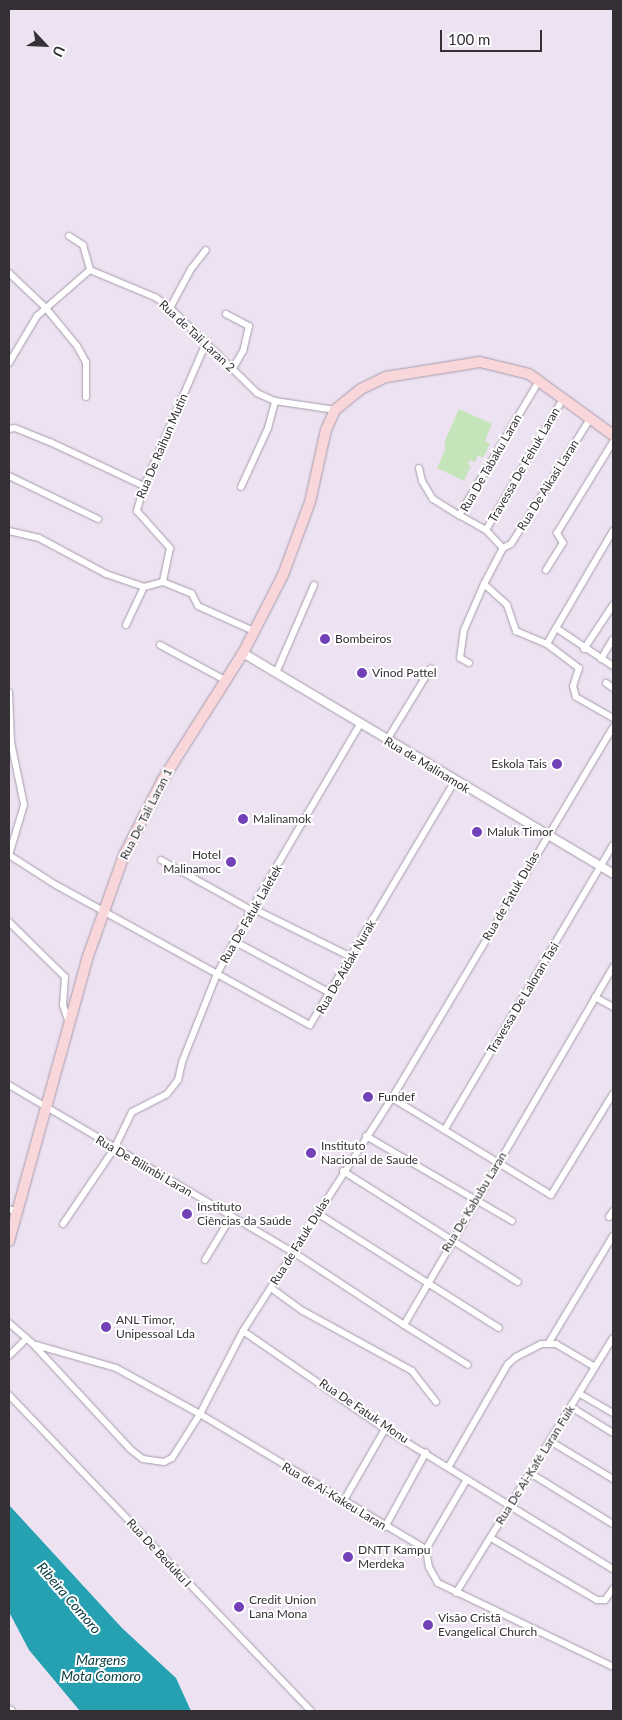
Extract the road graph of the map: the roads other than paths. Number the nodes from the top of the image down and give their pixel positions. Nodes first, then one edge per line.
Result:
1 (68, 236) dead end
2 (206, 250) dead end
3 (90, 270) junction
4 (9, 273) edge
5 (45, 307) junction
6 (170, 308) junction
7 (226, 314) dead end
8 (206, 343) junction
9 (9, 363) edge
10 (233, 368) junction
11 (539, 381) junction
12 (86, 397) dead end
13 (563, 399) junction
14 (275, 401) junction
15 (335, 410) junction
16 (590, 419) junction
17 (9, 429) edge
18 (613, 435) edge
19 (613, 442) edge
20 (419, 468) dead end
21 (9, 476) edge
22 (144, 486) junction
23 (241, 487) dead end
24 (459, 515) junction
25 (98, 519) dead end
26 (486, 530) junction
27 (9, 531) edge
28 (613, 531) edge
29 (503, 548) junction
30 (546, 570) dead end
31 (163, 582) junction
32 (484, 584) junction
33 (314, 585) dead end
34 (144, 587) junction
35 (613, 605) edge
36 (126, 625) dead end
37 (556, 628) junction
38 (254, 631) junction
39 (613, 639) edge
40 (547, 644) junction
41 (160, 645) dead end
42 (584, 649) junction
43 (243, 652) junction
44 (601, 659) junction
45 (469, 663) dead end
46 (613, 666) edge
47 (430, 668) dead end
48 (276, 673) junction
49 (225, 680) junction
50 (606, 682) dead end
51 (613, 688) edge
52 (9, 692) edge
53 (613, 718) edge
54 (360, 724) junction
55 (613, 727) edge
56 (387, 740) junction
57 (455, 782) junction
58 (546, 836) junction
59 (613, 845) edge
60 (9, 855) edge
61 (161, 860) dead end
62 (601, 866) junction
63 (613, 874) edge
64 (252, 909) junction
65 (104, 911) junction
66 (9, 922) edge
67 (234, 942) junction
68 (351, 957) junction
69 (613, 967) edge
70 (217, 974) junction
71 (330, 993) junction
72 (596, 997) junction
73 (613, 1007) edge
74 (70, 1024) junction
75 (9, 1085) edge
76 (613, 1094) edge
77 (392, 1098) junction
78 (47, 1108) junction
79 (445, 1129) junction
80 (366, 1136) junction
81 (114, 1149) junction
82 (498, 1161) junction
83 (342, 1171) junction
84 (475, 1200) junction
85 (13, 1211) edge
86 (613, 1211) edge
87 (317, 1213) junction
88 (232, 1217) junction
89 (609, 1218) dead end
90 (512, 1221) dead end
91 (63, 1224) dead end
92 (613, 1236) edge
93 (9, 1241) edge
94 (450, 1241) junction
95 (293, 1252) junction
96 (205, 1260) dead end
97 (426, 1282) junction
98 (518, 1282) dead end
99 (271, 1288) junction
100 (9, 1324) edge
101 (404, 1325) junction
102 (499, 1328) dead end
103 (243, 1331) junction
104 (27, 1338) junction
105 (613, 1338) edge
106 (32, 1344) junction
107 (548, 1344) junction
108 (9, 1356) edge
109 (468, 1365) dead end
110 (596, 1367) junction
111 (580, 1394) junction
112 (9, 1395) edge
113 (436, 1402) dead end
114 (571, 1407) junction
115 (613, 1413) edge
116 (200, 1414) junction
117 (385, 1429) junction
118 (613, 1433) edge
119 (550, 1441) junction
120 (426, 1452) junction
121 (448, 1466) junction
122 (530, 1472) junction
123 (467, 1479) junction
124 (613, 1479) edge
125 (343, 1502) junction
126 (511, 1504) junction
127 (613, 1524) edge
128 (384, 1527) junction
129 (491, 1538) junction
130 (426, 1550) junction
131 (613, 1569) edge
132 (613, 1589) edge
133 (456, 1593) junction
134 (613, 1668) edge
135 (311, 1711) edge

1 - 3 street
2 - 6 street
3 - 5 street
3 - 6 street, Rua de Tali Laran 2
4 - 5 street
5 - 9 street
5 - 12 street
6 - 8 street, Rua de Tali Laran 2
7 - 10 street
8 - 10 street, Rua de Tali Laran 2
8 - 22 street, Rua De Raihun Mutin
10 - 14 street, Rua de Tali Laran 2
11 - 13 main road
11 - 15 main road
11 - 24 street, Rua De Tabaku Laran
13 - 16 main road
13 - 26 street, Travessa De Fehuk Laran
14 - 15 street, Rua de Tali Laran 2
14 - 23 street
15 - 38 main road, Rua De Tali Laran 1
16 - 18 main road
16 - 29 street, Rua De Aikasi Laran
17 - 22 street
19 - 30 street
20 - 24 street
21 - 25 street
22 - 31 street, Rua De Raihun Mutin
24 - 26 street, Rua De Tabaku Laran
26 - 29 street, Rua De Tabaku Laran
27 - 34 street
28 - 37 street
29 - 32 street
31 - 34 street
31 - 38 street
32 - 40 street
32 - 45 street
33 - 48 street
34 - 36 street
35 - 42 street
37 - 40 street
37 - 42 street
38 - 43 main road, Rua De Tali Laran 1
39 - 44 street
40 - 53 street
41 - 49 street
42 - 44 street
43 - 48 street, Rua de Malinamok
43 - 49 main road, Rua De Tali Laran 1
44 - 46 street
47 - 56 street
48 - 54 street, Rua de Malinamok
49 - 65 main road, Rua De Tali Laran 1
50 - 51 street
52 - 60 street
54 - 56 street, Rua de Malinamok
54 - 64 street, Rua De Fatuk Laletek
55 - 58 street, Rua de Fatuk Dulas
56 - 57 street, Rua de Malinamok
57 - 58 street, Rua de Malinamok
57 - 68 street, Rua De Aidak Nurak
58 - 62 street, Rua de Malinamok
58 - 77 street, Rua de Fatuk Dulas
59 - 62 street, Travessa De Laloran Tasi
60 - 65 street, Rua De Aidak Nurak
61 - 64 street
62 - 63 street, Rua de Malinamok
62 - 79 street, Travessa De Laloran Tasi
64 - 67 street, Rua De Fatuk Laletek
64 - 68 street
65 - 70 street, Rua De Aidak Nurak
65 - 74 main road, Rua De Tali Laran 1
66 - 74 street
67 - 70 street, Rua De Fatuk Laletek
67 - 71 street
68 - 71 street, Rua De Aidak Nurak
69 - 72 street, Rua De Kabubu Laran
70 - 71 street, Rua De Aidak Nurak
70 - 81 street, Rua De Fatuk Laletek
72 - 73 street
72 - 82 street, Rua De Kabubu Laran
74 - 78 main road, Rua De Tali Laran 1
75 - 78 street, Rua De Bilimbi Laran
76 - 82 street
77 - 79 street
77 - 80 street, Rua de Fatuk Dulas
78 - 81 street, Rua De Bilimbi Laran
78 - 85 main road, Rua De Tali Laran 1
79 - 82 street
80 - 83 street, Rua de Fatuk Dulas
80 - 84 street
81 - 88 street, Rua De Bilimbi Laran
81 - 91 street, Rua De Fatuk Laletek
82 - 84 street, Rua De Kabubu Laran
83 - 87 street, Rua de Fatuk Dulas
83 - 94 street
84 - 90 street
84 - 94 street, Rua De Kabubu Laran
85 - 93 main road, Rua De Tali Laran 1
86 - 89 street
87 - 95 street, Rua de Fatuk Dulas
87 - 97 street
88 - 95 street, Rua De Bilimbi Laran
88 - 96 street
92 - 107 street
94 - 97 street, Rua De Kabubu Laran
94 - 98 street
95 - 99 street, Rua de Fatuk Dulas
95 - 101 street
97 - 101 street, Rua De Kabubu Laran
97 - 102 street
99 - 103 street, Rua de Fatuk Dulas
99 - 113 street
100 - 104 street, Rua de Fatuk Dulas
101 - 109 street
103 - 116 street, Rua de Fatuk Dulas
103 - 117 street, Rua De Fatuk Monu
104 - 106 street, Rua de Fatuk Dulas
104 - 108 street
105 - 110 street, Rua De Ai-Kafé Laran Fuik
106 - 116 street, Rua de Ai-Kakeu Laran
106 - 116 street, Rua de Fatuk Dulas
107 - 110 street
107 - 121 street
110 - 111 street, Rua De Ai-Kafé Laran Fuik
111 - 114 street, Rua De Ai-Kafé Laran Fuik
111 - 115 street
112 - 135 street, Rua De Beduku I
114 - 118 street
114 - 119 street, Rua De Ai-Kafé Laran Fuik
116 - 125 street, Rua de Ai-Kakeu Laran
117 - 120 street, Rua De Fatuk Monu
117 - 125 street
119 - 122 street, Rua De Ai-Kafé Laran Fuik
119 - 124 street
120 - 121 street, Rua De Fatuk Monu
120 - 128 street
121 - 123 street, Rua De Fatuk Monu
122 - 126 street, Rua De Ai-Kafé Laran Fuik
122 - 127 street
123 - 126 street, Rua De Fatuk Monu
123 - 130 street
125 - 128 street, Rua de Ai-Kakeu Laran
126 - 129 street, Rua De Ai-Kafé Laran Fuik
126 - 131 street, Rua De Fatuk Monu
128 - 130 street, Rua de Ai-Kakeu Laran
129 - 132 street
129 - 133 street, Rua De Ai-Kafé Laran Fuik
130 - 133 street
133 - 134 street

